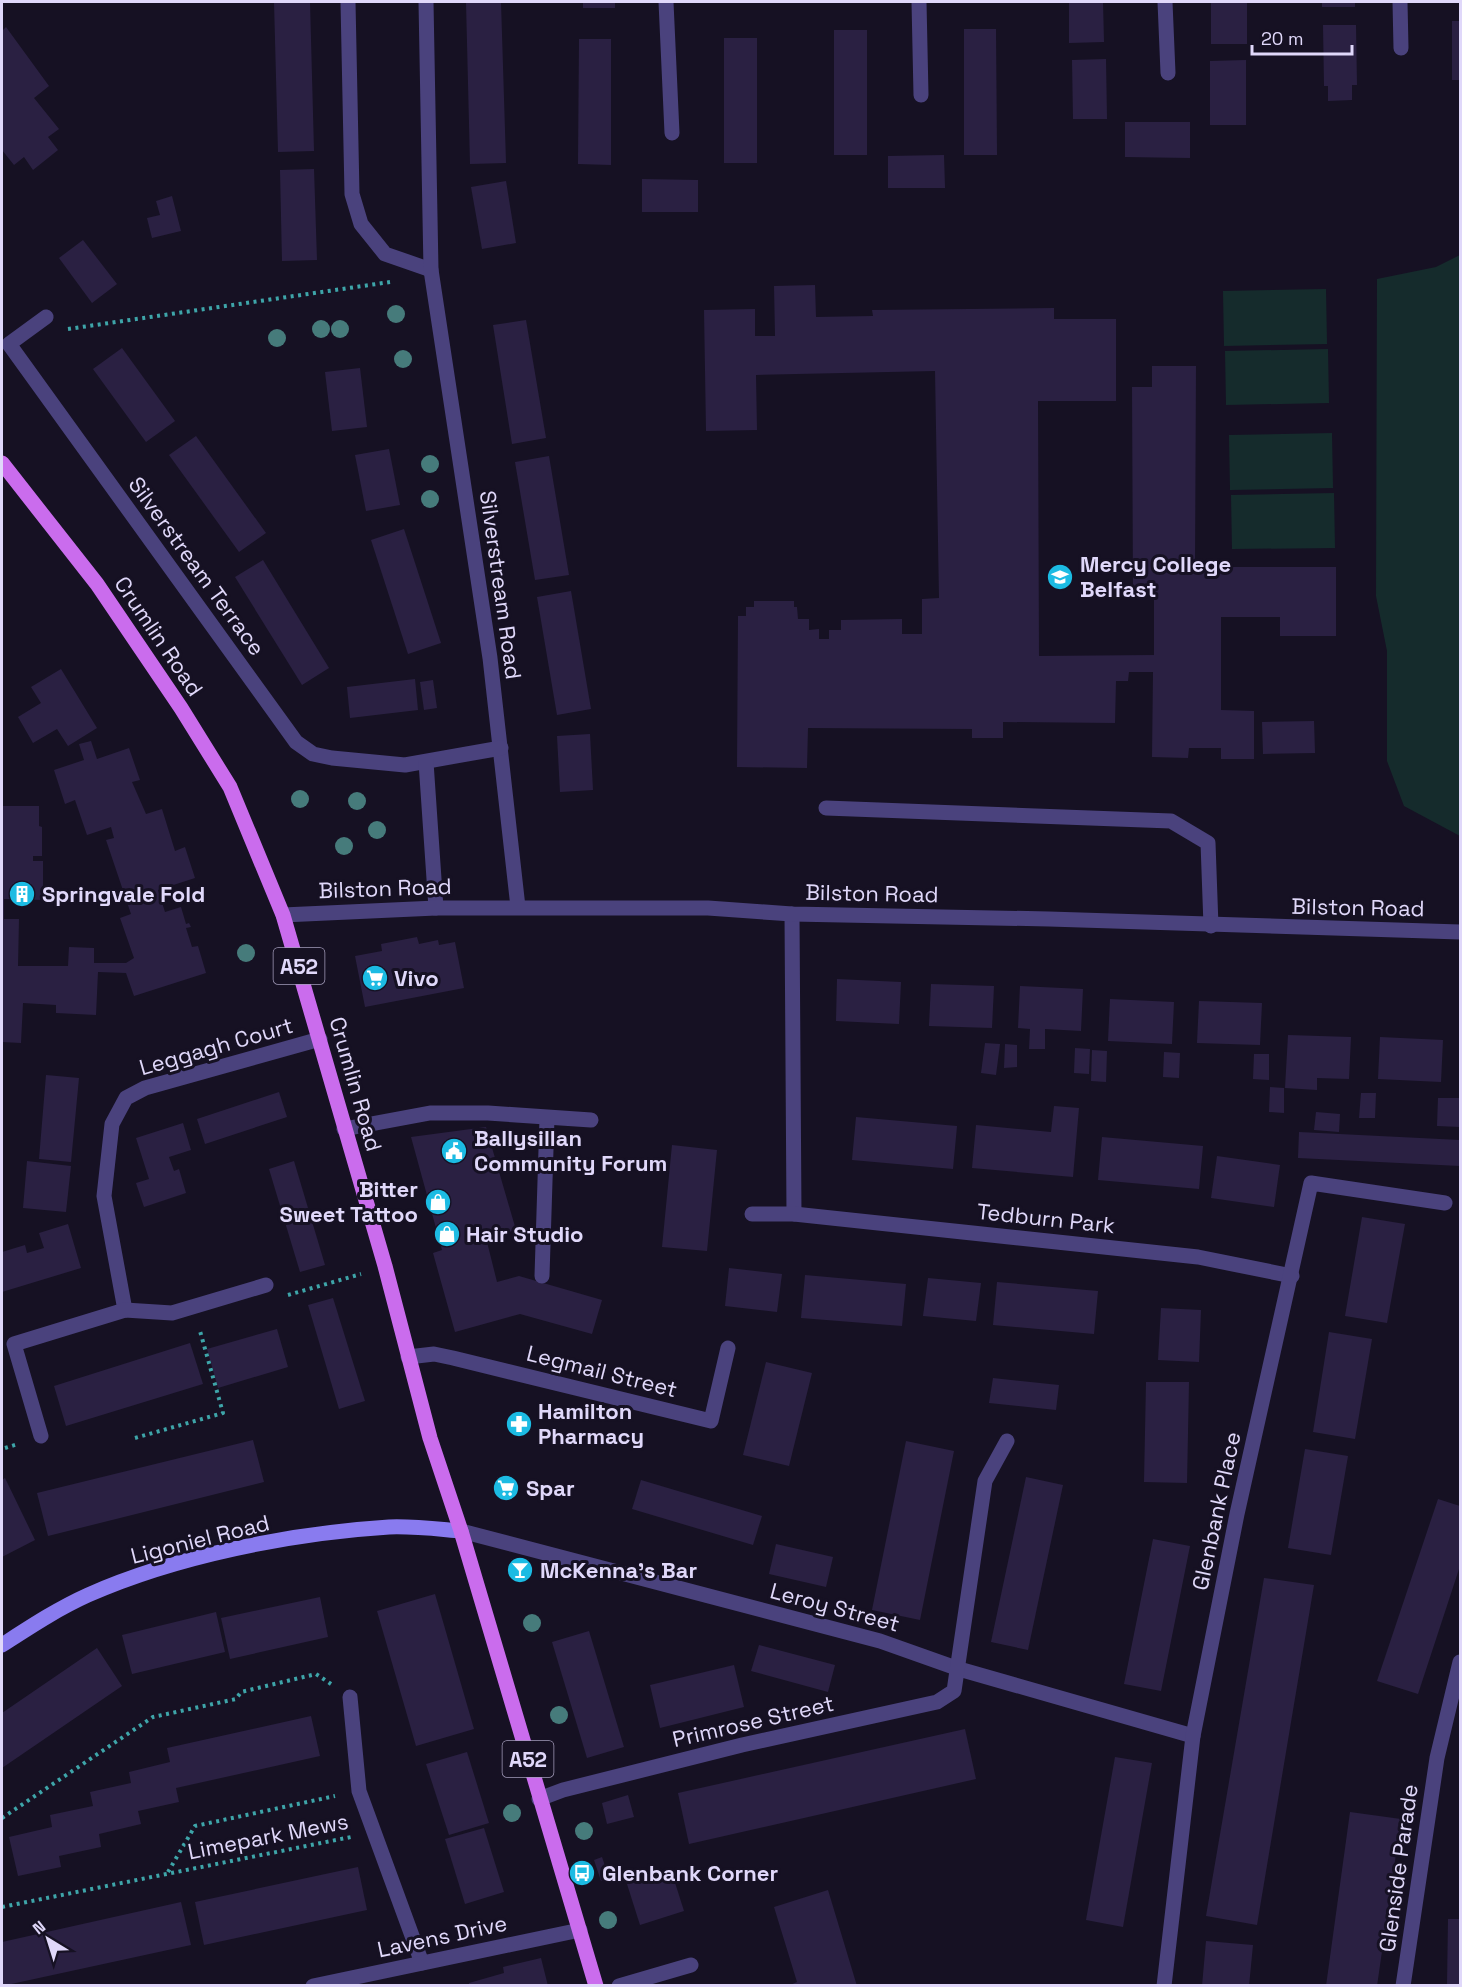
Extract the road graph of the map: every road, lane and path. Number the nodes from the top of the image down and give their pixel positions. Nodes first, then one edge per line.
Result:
1 (348, 2) edge
2 (426, 2) edge
3 (666, 2) edge
4 (919, 2) edge
5 (1165, 2) edge
6 (1400, 2) edge
7 (1401, 48) dead end
8 (1168, 73) dead end
9 (921, 95) dead end
10 (672, 134) dead end
11 (432, 273) junction
12 (46, 317) joint
13 (2, 463) edge
14 (501, 748) junction
15 (426, 762) junction
16 (826, 808) dead end
17 (435, 908) junction
18 (518, 908) junction
19 (792, 914) junction
20 (283, 915) junction
21 (1211, 926) junction
22 (1461, 932) edge
23 (320, 1039) junction
24 (547, 1118) junction
25 (591, 1120) dead end
26 (345, 1129) junction
27 (1445, 1203) dead end
28 (752, 1214) dead end
29 (794, 1214) junction
30 (385, 1266) junction
31 (542, 1276) dead end
32 (1292, 1276) junction
33 (266, 1285) joint
34 (193, 1307) junction
35 (125, 1310) junction
36 (728, 1348) dead end
37 (408, 1357) junction
38 (41, 1436) dead end
39 (135, 1438) dead end
40 (1007, 1442) dead end
41 (461, 1531) junction
42 (2, 1645) edge
43 (1461, 1662) edge
44 (959, 1669) junction
45 (350, 1697) joint
46 (1193, 1737) junction
47 (359, 1791) junction
48 (539, 1799) junction
49 (2, 1818) edge
50 (374, 1833) junction
51 (168, 1873) junction
52 (2, 1907) edge
53 (580, 1930) junction
54 (422, 1963) junction
55 (691, 1965) dead end
56 (313, 1986) edge
57 (596, 1986) edge
58 (619, 1986) edge
59 (1164, 1986) edge
60 (1404, 1986) edge

1 - 11 street
2 - 11 street, Silverstream Road
3 - 10 street
4 - 9 street
5 - 8 street
6 - 7 street
11 - 12 path
11 - 14 street, Silverstream Road
12 - 15 street, Silverstream Terrace
13 - 20 main road, Crumlin Road / A52
14 - 15 street, Silverstream Terrace
14 - 18 street, Silverstream Road
15 - 17 street
16 - 21 street
17 - 18 street, Bilston Road
17 - 20 street, Bilston Road
18 - 19 street, Bilston Road
19 - 21 street, Bilston Road
19 - 29 street
20 - 23 main road, Crumlin Road / A52
21 - 22 street, Bilston Road
23 - 26 main road, Crumlin Road / A52
23 - 35 street, Leggagh Court
24 - 25 street
24 - 26 street
24 - 31 street
26 - 30 main road, Crumlin Road / A52
27 - 32 street, Glenbank Place
28 - 29 street, Tedburn Park
29 - 32 street, Tedburn Park
30 - 33 path
30 - 37 main road, Crumlin Road / A52
32 - 46 street, Glenbank Place
33 - 34 street
34 - 35 street
34 - 39 path
35 - 38 street
36 - 37 street, Legmail Street
37 - 41 main road, Crumlin Road / A52
40 - 44 street, Primrose Street
41 - 42 street, Ligoniel Road
41 - 44 street, Leroy Street
41 - 48 main road, Crumlin Road / A52
43 - 60 street, Glenside Parade
44 - 46 street, Leroy Street
44 - 48 street, Primrose Street
45 - 47 street
45 - 49 path
46 - 59 street, Glenbank Place
47 - 50 street
47 - 51 path, Limepark Mews
48 - 53 main road, Crumlin Road / A52
50 - 51 path, Limepark Mews
50 - 54 street
51 - 52 path, Limepark Mews
53 - 54 street, Lavens Drive
53 - 57 main road, Crumlin Road / A52
54 - 56 street, Lavens Drive
55 - 58 street

